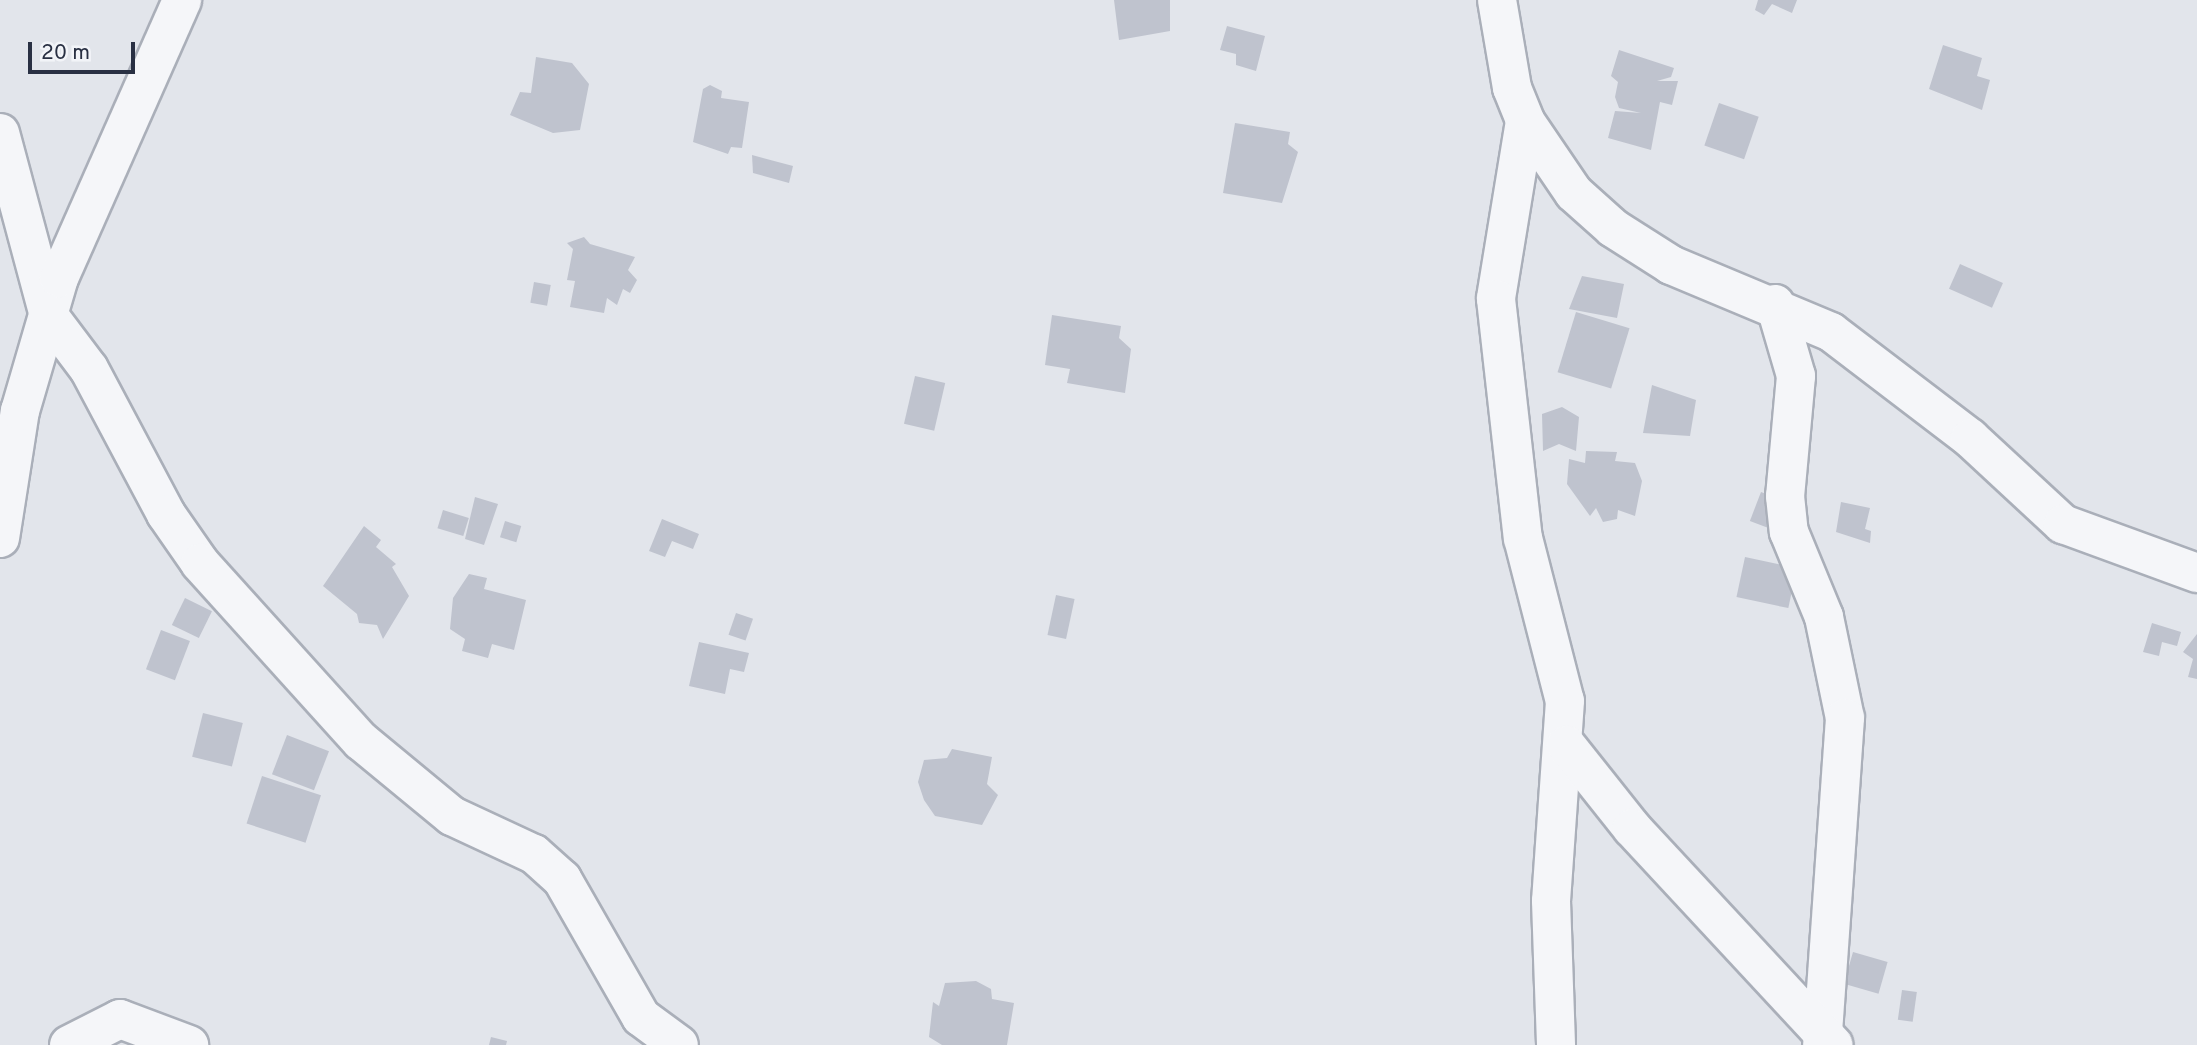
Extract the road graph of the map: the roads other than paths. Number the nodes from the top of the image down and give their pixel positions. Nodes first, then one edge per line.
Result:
1 (182, 0) edge
2 (1497, 0) edge
3 (1525, 121) junction
4 (0, 133) edge
5 (1775, 304) junction
6 (49, 316) junction
7 (0, 538) edge
8 (2197, 573) edge
9 (1566, 745) junction
10 (1826, 1042) edge
11 (69, 1045) edge
12 (189, 1045) edge
13 (679, 1045) edge
14 (1556, 1045) edge

1 - 6 street
2 - 3 street
3 - 5 street
3 - 9 street
4 - 6 street
5 - 8 street
5 - 10 street
6 - 7 street
6 - 13 street
9 - 10 street
9 - 14 street
11 - 12 street

